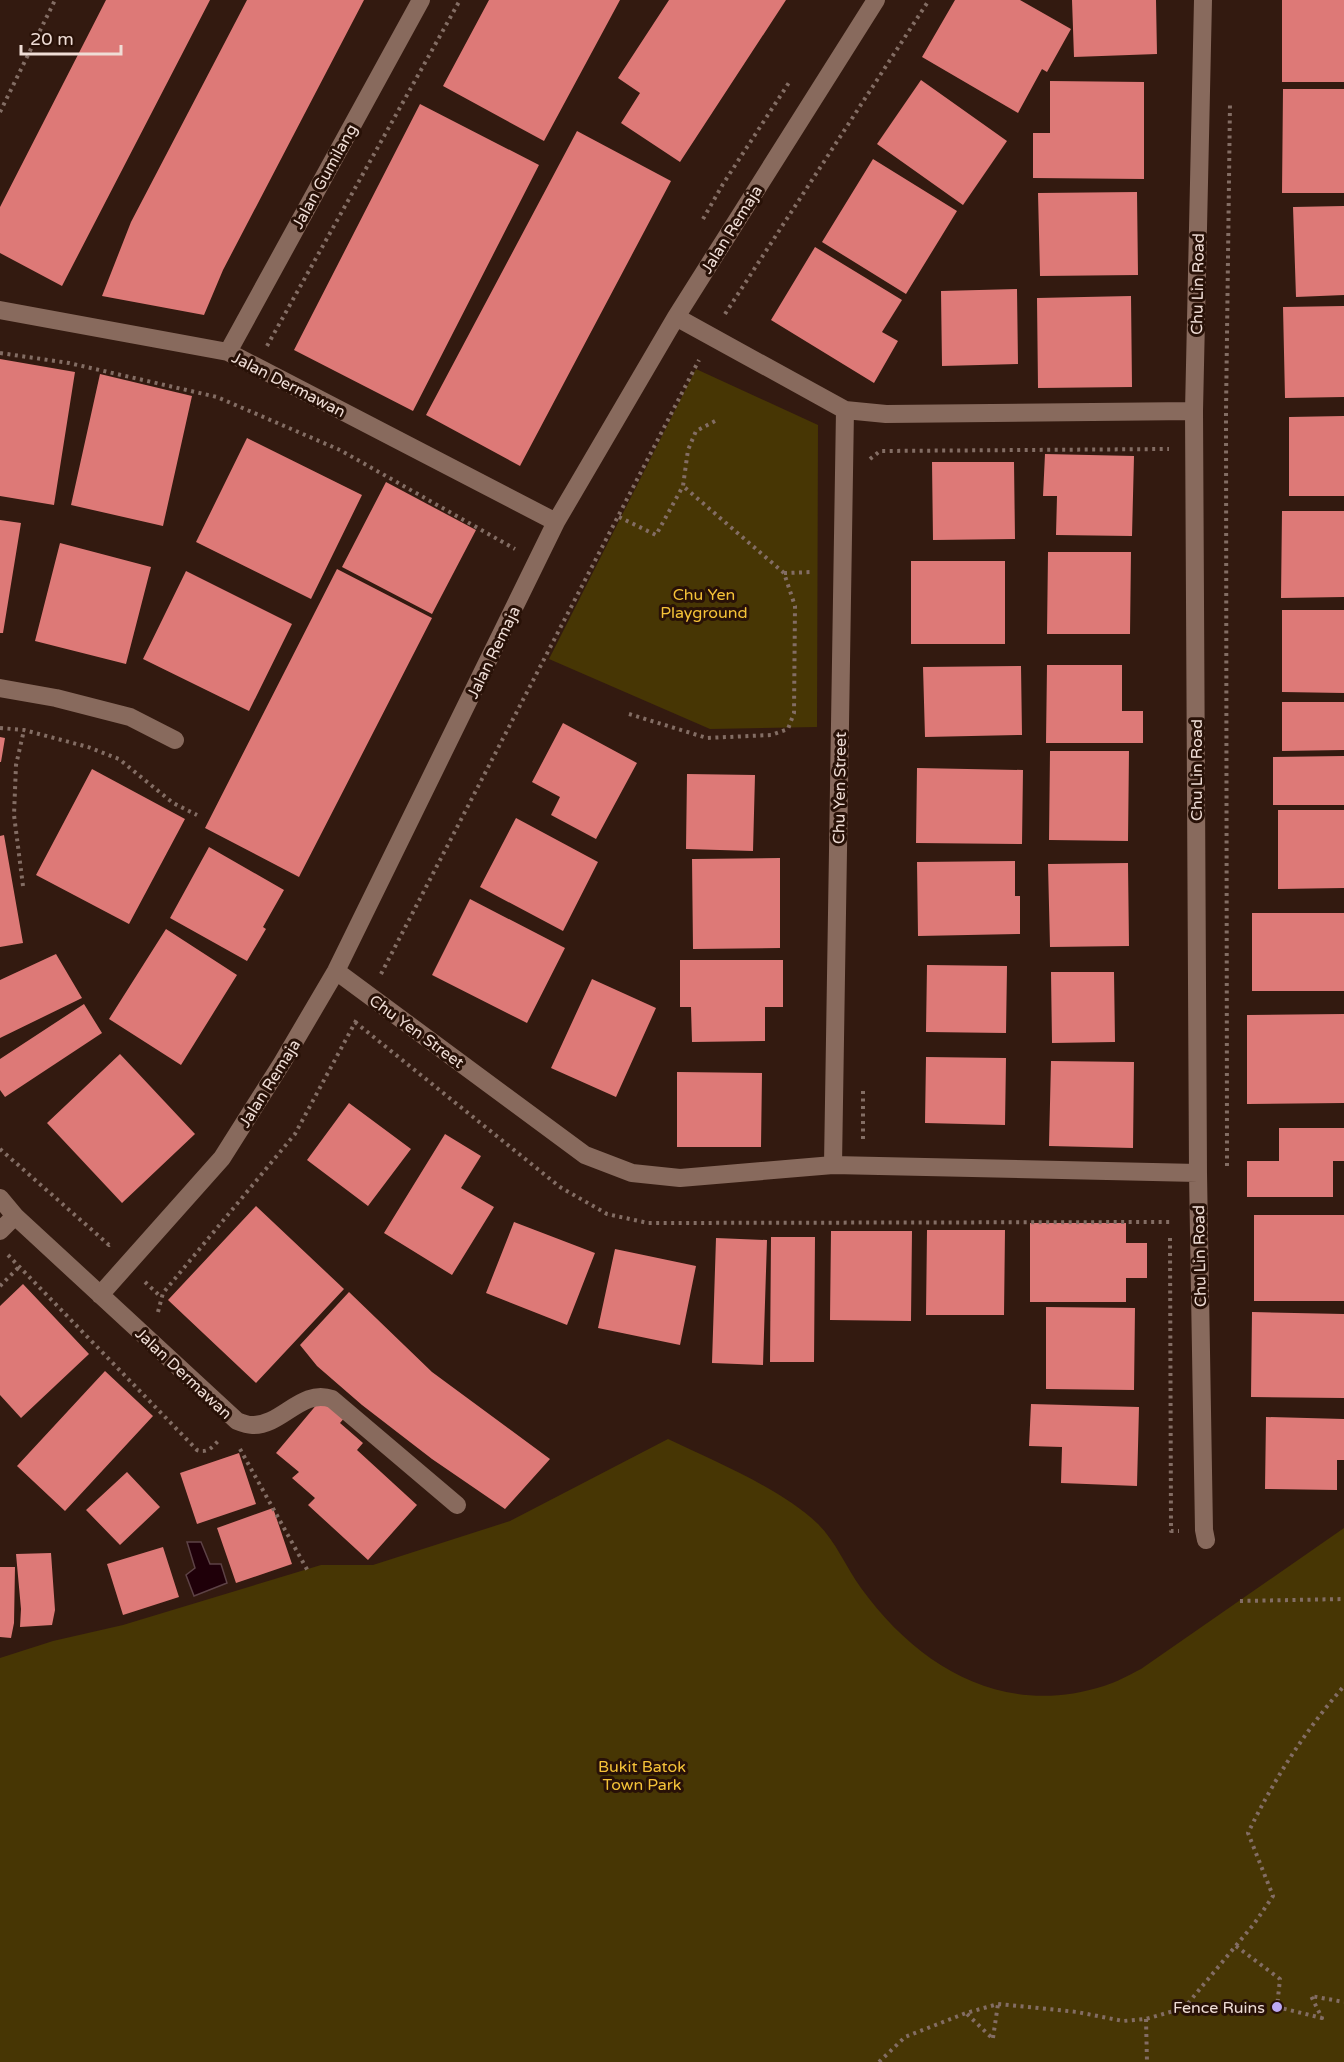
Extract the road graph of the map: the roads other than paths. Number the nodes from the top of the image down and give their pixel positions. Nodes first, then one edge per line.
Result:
1 (421, 0) edge
2 (876, 0) edge
3 (1203, 0) edge
4 (0, 310) edge
5 (676, 317) junction
6 (228, 352) junction
7 (844, 410) junction
8 (1194, 411) junction
9 (556, 522) junction
10 (0, 688) edge
11 (175, 740) dead end
12 (336, 971) junction
13 (833, 1165) junction
14 (1198, 1173) junction
15 (0, 1198) edge
16 (15, 1216) junction
17 (0, 1231) edge
18 (100, 1295) junction
19 (457, 1505) dead end
20 (1206, 1540) dead end

1 - 6 street, Jalan Gumilang
2 - 5 street, Jalan Remaja
3 - 8 street, Chu Lin Road
4 - 6 street, Jalan Dermawan
5 - 7 street
5 - 9 street, Jalan Remaja
6 - 9 street, Jalan Dermawan
7 - 8 street
7 - 13 street, Chu Yen Street
8 - 14 street, Chu Lin Road
9 - 12 street, Jalan Remaja
10 - 11 street
12 - 13 street, Chu Yen Street
12 - 18 street, Jalan Remaja
13 - 14 street, Chu Yen Street
14 - 20 street, Chu Lin Road
15 - 16 street, Jalan Dermawan
16 - 17 street
16 - 18 street, Jalan Dermawan
18 - 19 street, Jalan Dermawan

